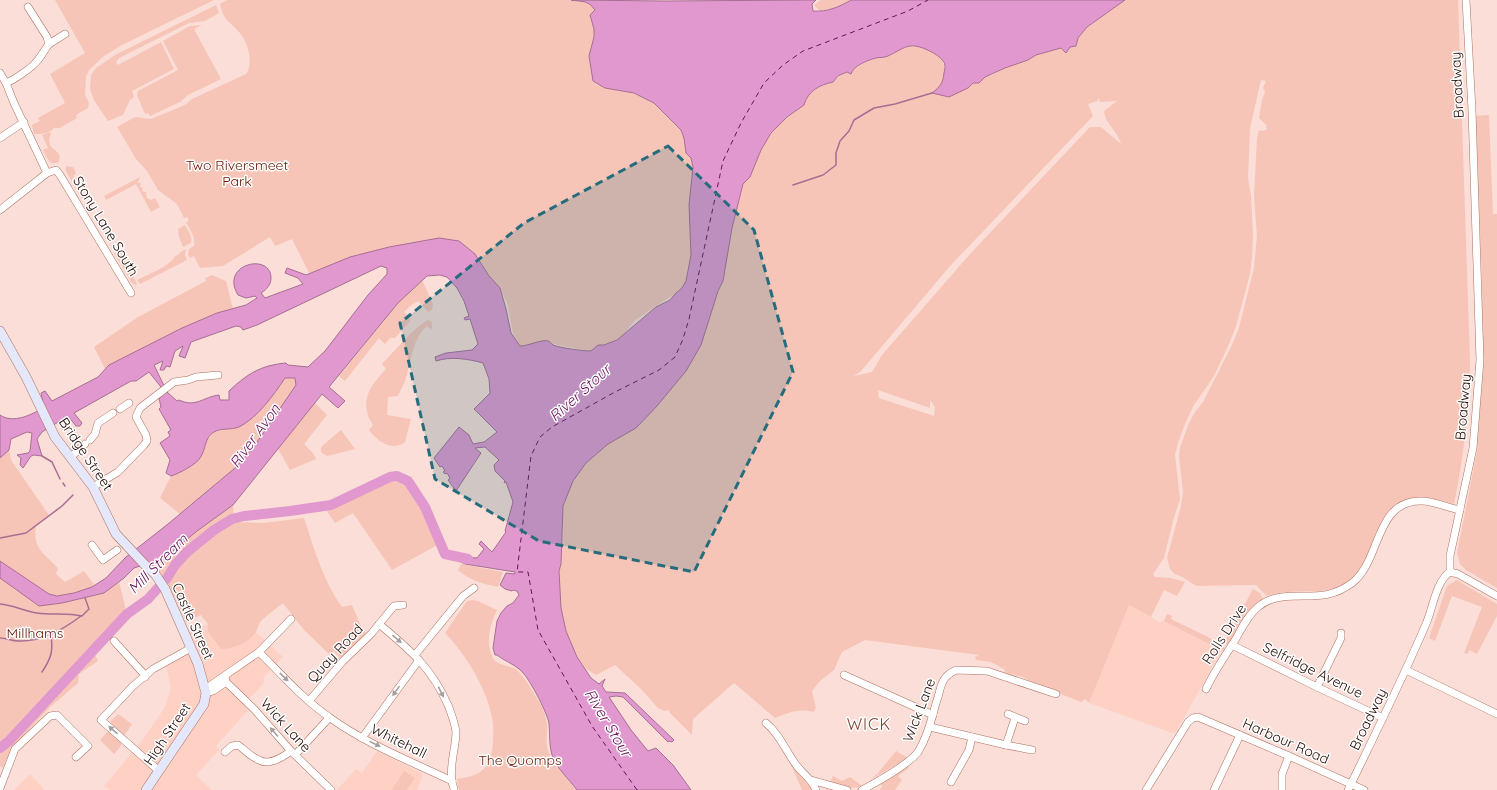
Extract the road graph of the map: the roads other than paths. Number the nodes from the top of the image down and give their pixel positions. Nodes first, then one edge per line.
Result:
1 (1466, 0) edge
2 (28, 7) dead end
3 (65, 34) dead end
4 (49, 44) junction
5 (0, 73) edge
6 (6, 83) junction
7 (24, 122) junction
8 (0, 138) edge
9 (47, 173) junction
10 (0, 210) edge
11 (131, 294) dead end
12 (0, 331) edge
13 (218, 375) dead end
14 (129, 403) dead end
15 (70, 457) junction
16 (93, 487) junction
17 (1460, 510) junction
18 (92, 545) dead end
19 (123, 547) junction
20 (145, 565) joint
21 (1450, 572) junction
22 (474, 588) dead end
23 (1497, 596) edge
24 (403, 605) dead end
25 (291, 619) dead end
26 (379, 624) junction
27 (1341, 632) dead end
28 (114, 641) dead end
29 (1232, 644) junction
30 (192, 648) junction
31 (259, 652) junction
32 (417, 658) junction
33 (1406, 670) junction
34 (844, 675) dead end
35 (146, 678) junction
36 (225, 679) junction
37 (1317, 687) junction
38 (1206, 689) dead end
39 (206, 693) junction
40 (1056, 694) dead end
41 (309, 701) junction
42 (1497, 714) edge
43 (933, 715) junction
44 (329, 718) junction
45 (1383, 718) junction
46 (1025, 721) dead end
47 (766, 723) dead end
48 (930, 726) junction
49 (1240, 735) junction
50 (972, 737) junction
51 (362, 738) junction
52 (1006, 745) junction
53 (1032, 750) dead end
54 (226, 752) dead end
55 (293, 753) junction
56 (1289, 756) junction
57 (76, 757) dead end
58 (158, 770) junction
59 (811, 780) junction
60 (452, 781) junction
61 (951, 782) dead end
62 (1350, 787) edge
63 (0, 788) edge
64 (872, 788) edge
65 (146, 790) edge
66 (331, 790) edge
67 (454, 790) edge
68 (816, 790) edge
69 (847, 790) edge
70 (862, 790) edge
71 (1146, 790) edge
72 (1214, 790) edge
73 (1282, 790) edge
74 (1364, 790) edge

1 - 17 street, Broadway
2 - 4 street
3 - 4 street
4 - 6 street
5 - 6 street
6 - 7 street
7 - 8 street
7 - 9 street
9 - 10 street
9 - 11 street, Stony Lane South
12 - 15 street, Bridge Street
13 - 16 street
14 - 15 street
15 - 16 street, Bridge Street
16 - 19 street, Bridge Street
17 - 21 street, Broadway
17 - 29 street, Rolls Drive
18 - 19 street
19 - 20 street, Bridge Street
20 - 30 street, Castle Street
21 - 23 street
21 - 33 street, Broadway
22 - 32 street
24 - 26 street, Quay Road
25 - 31 street
26 -> 32 street, Quay Road
26 - 41 street, Quay Road
27 - 37 street
28 - 35 street
29 - 37 street, Selfridge Avenue
29 - 38 street, Rolls Drive
30 - 35 street
30 - 39 street, Castle Street
31 - 36 street
31 -> 41 street, Whitehall
32 -> 51 street
32 -> 60 street, Quay Road
33 - 42 street
33 - 45 street, Broadway
34 - 43 street
58 -> 35 street
36 - 39 street
55 -> 36 street, Wick Lane
37 - 45 street, Selfridge Avenue
39 - 58 street, High Street
40 - 43 street, Wick Lane
41 - 44 street, Whitehall
43 - 48 street, Wick Lane
44 - 51 street, Whitehall
44 - 55 street
45 - 62 street, Broadway
46 - 52 street
47 - 59 street
48 - 50 street
48 - 64 street, Wick Lane
49 - 56 street, Harbour Road
49 - 71 street, Harbour Road
49 - 72 street
50 - 52 street
50 - 61 street
51 -> 60 street, Whitehall
52 - 53 street
54 - 55 street
55 - 66 street, Wick Lane
56 - 62 street, Harbour Road
56 - 73 street
57 - 63 street
58 - 65 street, High Street
59 - 68 street
59 - 69 street
60 - 67 street
62 - 74 street, Harbour Road
64 - 70 street, Wick Lane

